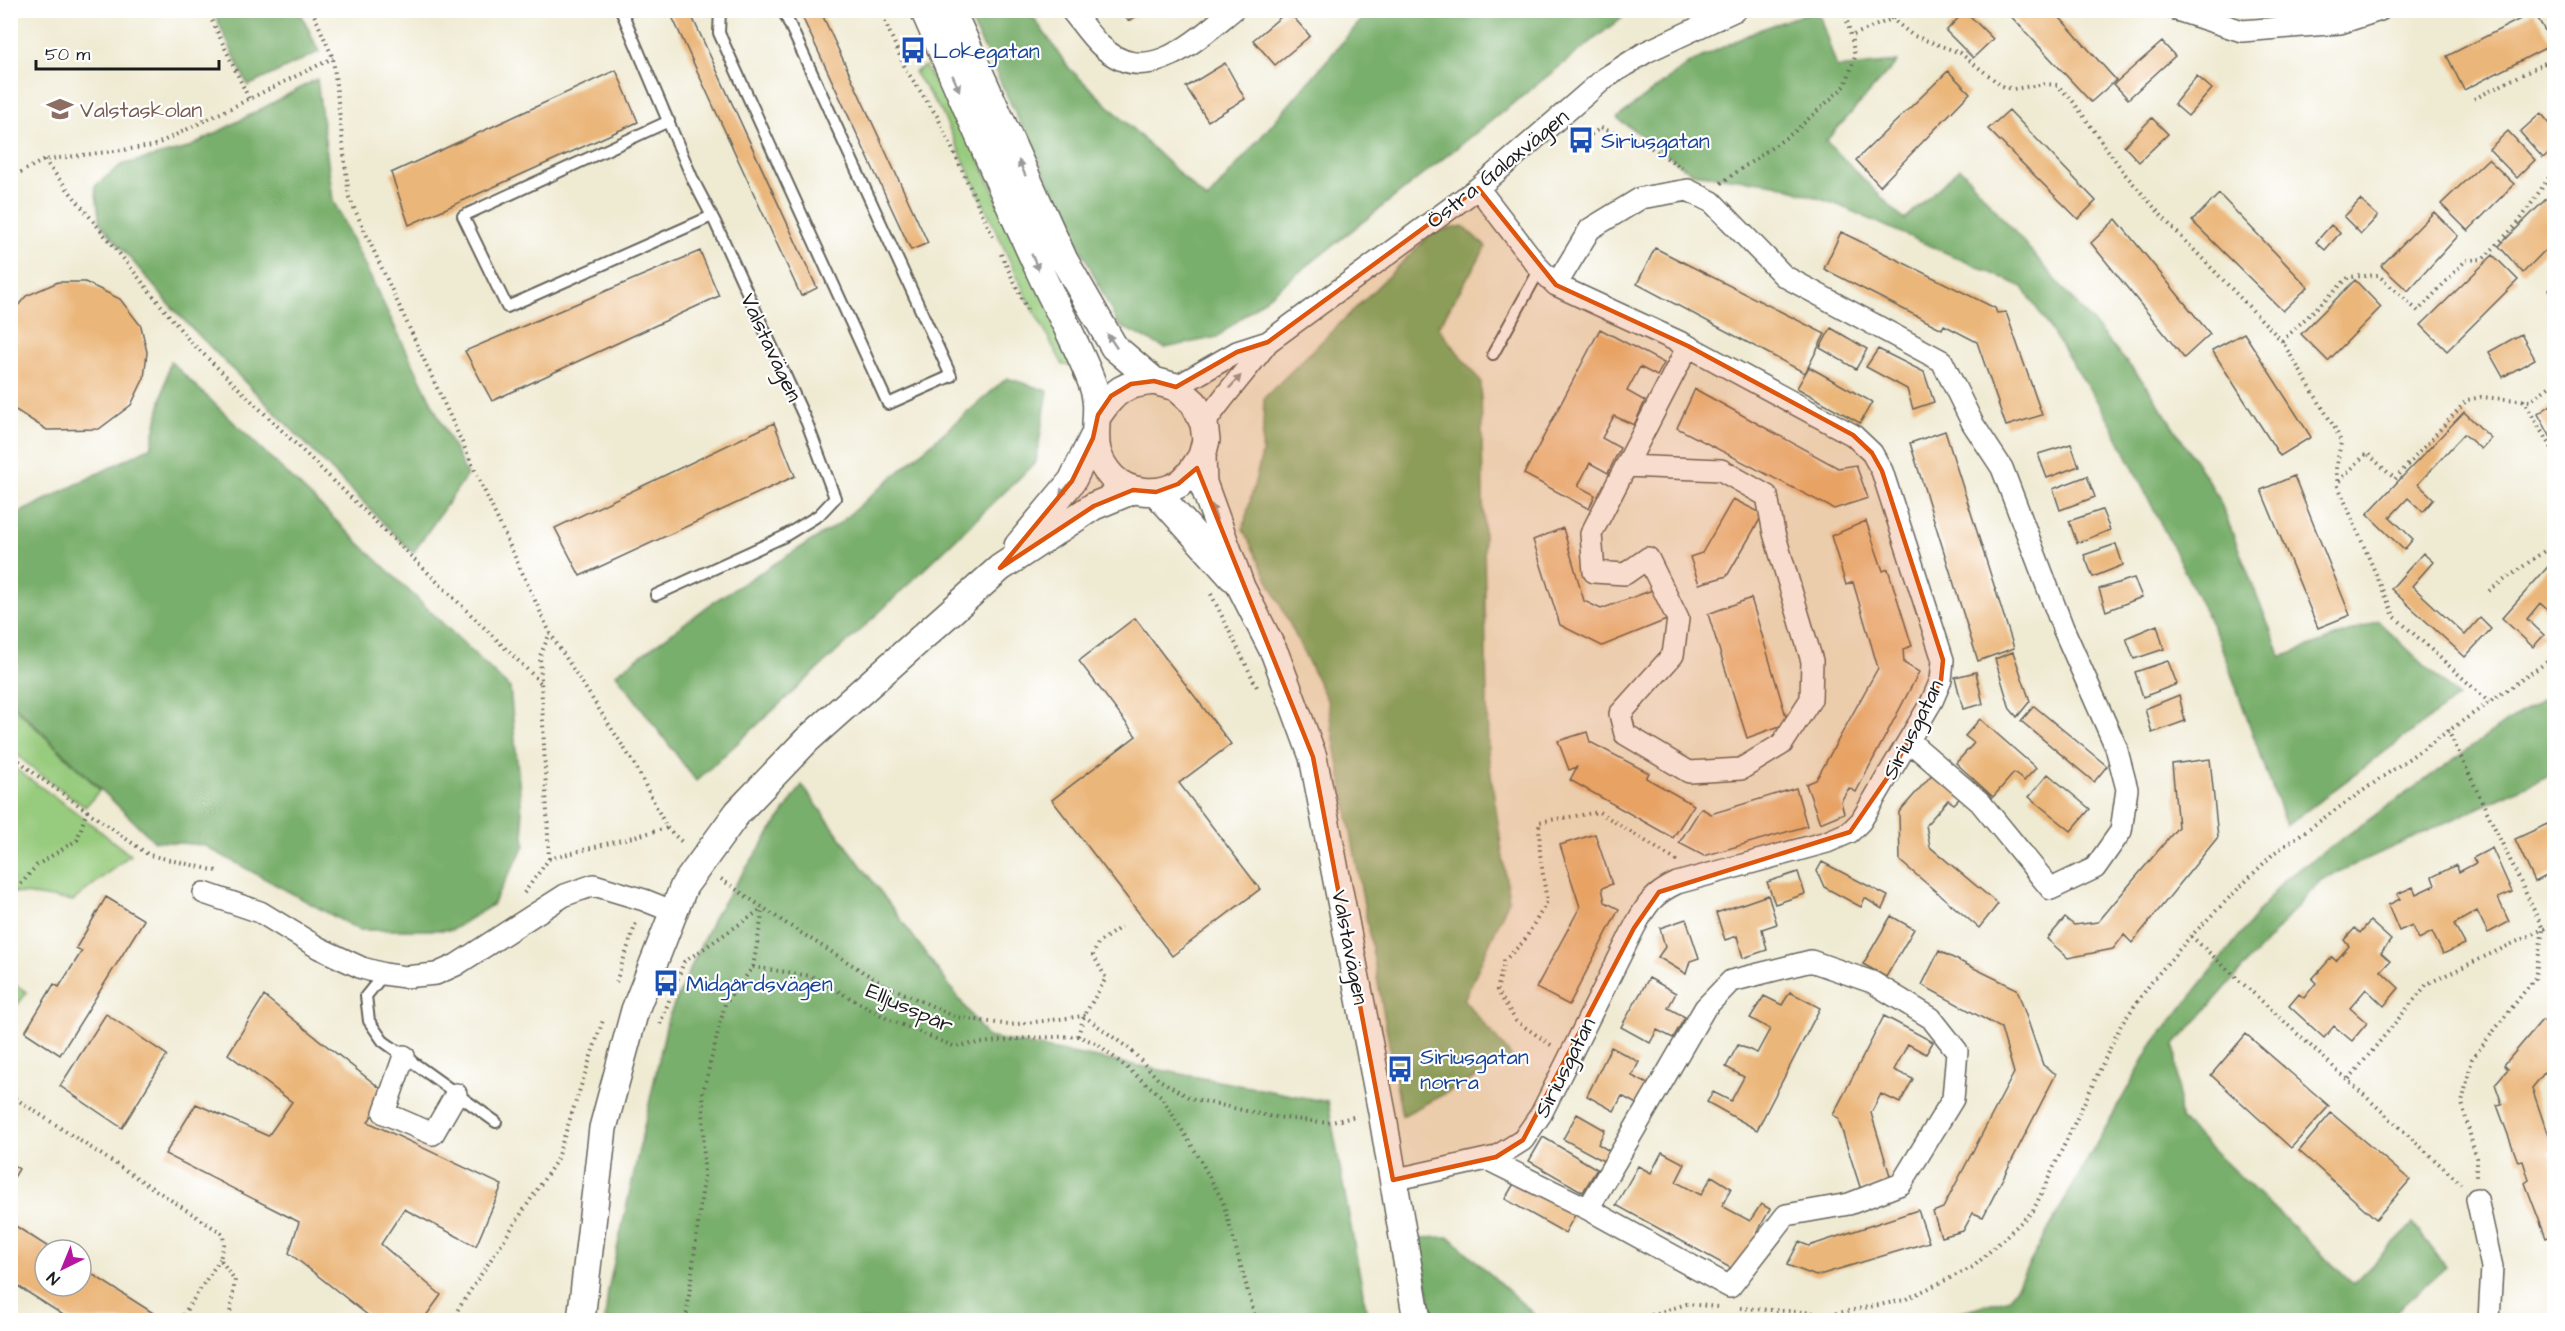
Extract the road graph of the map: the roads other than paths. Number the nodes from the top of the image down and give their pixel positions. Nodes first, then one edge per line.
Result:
1 (621, 10) edge
2 (720, 10) edge
3 (783, 10) edge
4 (924, 10) edge
5 (951, 10) edge
6 (1071, 10) edge
7 (1233, 10) edge
8 (1736, 10) edge
9 (2177, 10) edge
10 (2380, 10) edge
11 (669, 121) junction
12 (1478, 188) junction
13 (712, 216) junction
14 (1540, 269) junction
15 (1556, 285) junction
16 (1268, 342) junction
17 (1688, 346) junction
18 (1493, 354) dead end
19 (1165, 384) junction
20 (1204, 424) junction
21 (1095, 426) junction
22 (1202, 456) junction
23 (1626, 466) junction
24 (1145, 491) junction
25 (1000, 568) junction
26 (1241, 587) junction
27 (656, 595) dead end
28 (1909, 741) junction
29 (204, 893) dead end
30 (674, 912) junction
31 (384, 974) junction
32 (404, 1056) junction
33 (456, 1094) junction
34 (496, 1122) dead end
35 (1487, 1159) junction
36 (1393, 1180) junction
37 (2477, 1199) road end
38 (1588, 1209) junction
39 (581, 1320) edge
40 (1417, 1320) edge
41 (2489, 1320) edge

1 - 11 lane, Valstavägen
2 - 3 lane
4 -> 21 street, Valstavägen
19 -> 5 street
6 - 7 street
8 - 12 street, Östra Galaxvägen
9 - 10 street
11 - 13 lane, Valstavägen
11 - 13 lane
12 - 14 street, Siriusgatan
12 - 16 street, Östra Galaxvägen
13 - 27 lane, Valstavägen
14 - 15 street, Siriusgatan
14 - 18 lane
15 - 17 street, Siriusgatan
15 - 28 street
16 - 19 street, Östra Galaxvägen
20 -> 16 street, Östra Galaxvägen
17 - 23 street
17 - 28 street, Siriusgatan
19 - 20 street
19 - 21 street
20 - 22 street, Valstavägen
21 - 24 street, Valstavägen
21 -> 25 street
22 - 24 street
26 -> 22 street, Valstavägen
23 - 23 street
24 - 25 street
24 - 26 street, Valstavägen
25 - 30 street
26 - 36 street, Valstavägen
28 - 35 street, Siriusgatan
29 - 31 street
30 - 31 street
30 - 39 street
31 - 32 lane
32 - 33 lane
32 - 33 street
33 - 34 lane
35 - 36 street, Siriusgatan
35 - 38 street
36 - 40 street, Valstavägen
37 - 41 street
38 - 38 street

